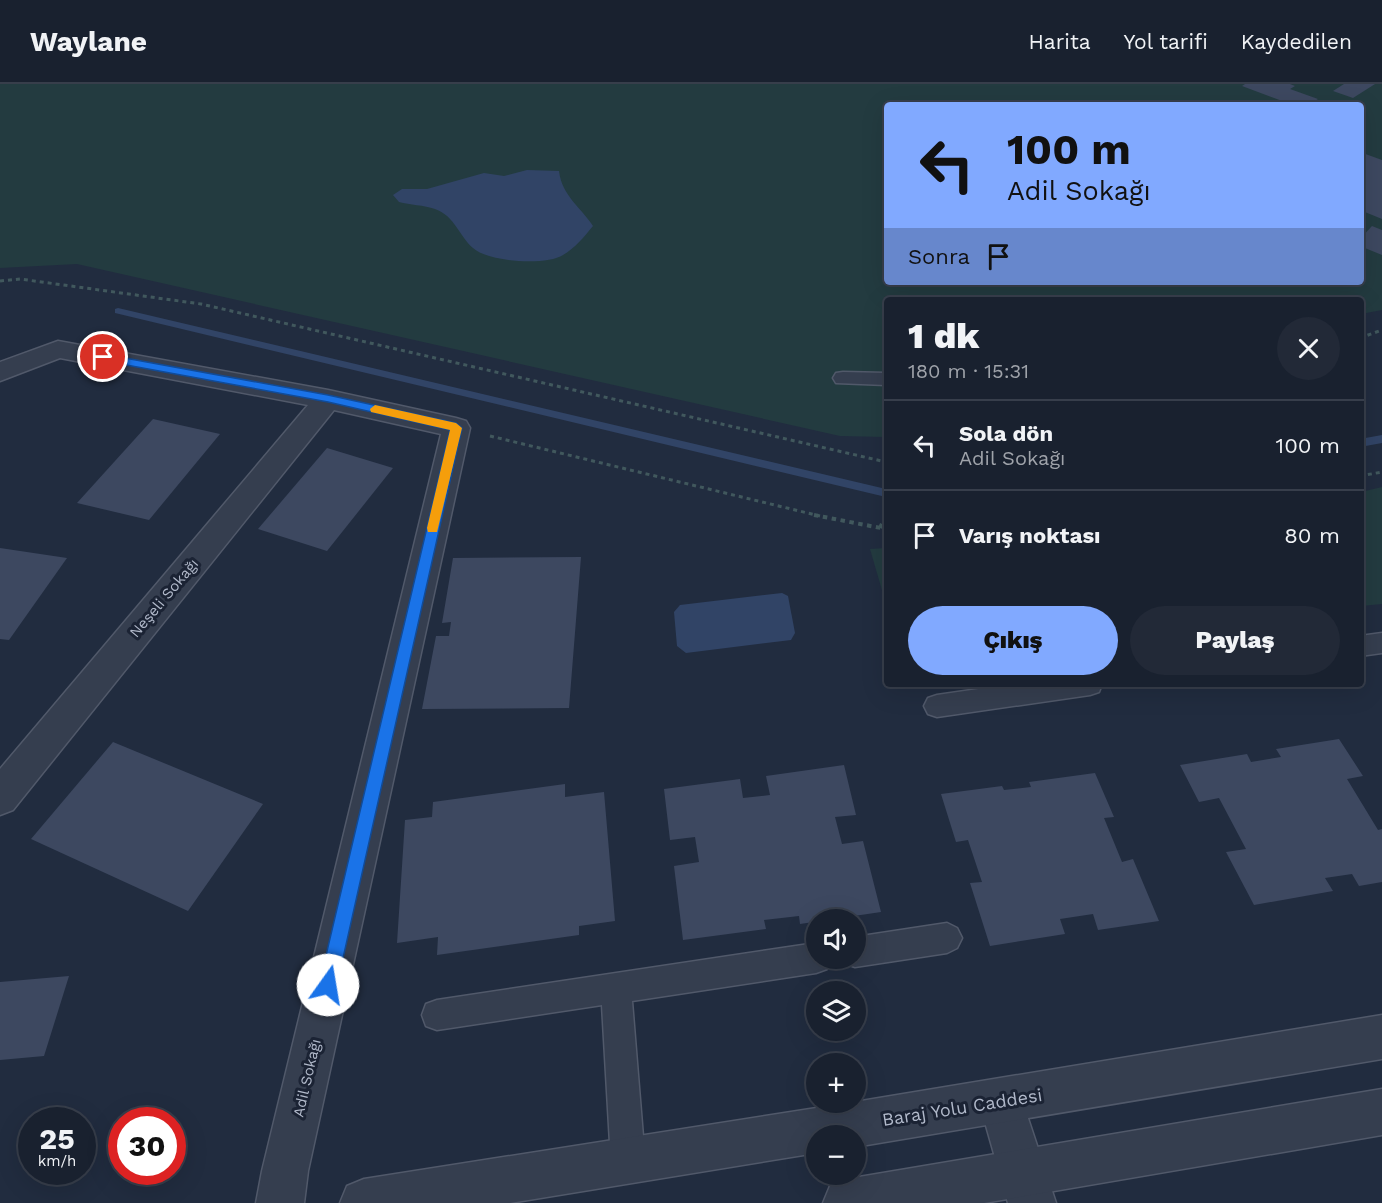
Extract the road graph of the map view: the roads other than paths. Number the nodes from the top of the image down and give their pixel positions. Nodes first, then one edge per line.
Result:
1 (5, 367) edge
2 (843, 378) dead end
3 (884, 379) edge
4 (328, 399) junction
5 (1382, 643) edge
6 (1364, 645) edge
7 (1069, 687) edge
8 (937, 706) dead end
9 (0, 796) edge
10 (947, 938) dead end
11 (866, 950) edge
12 (806, 960) edge
13 (616, 988) junction
14 (437, 1015) dead end
15 (1382, 1037) edge
16 (1001, 1101) junction
17 (1382, 1112) edge
18 (628, 1161) junction
19 (1027, 1188) edge
20 (280, 1203) edge
21 (364, 1203) edge
22 (847, 1203) edge

1 - 4 street
2 - 3 lane
4 - 9 street, Neşeli Sokağı
4 - 20 street, Adil Sokağı
5 - 6 lane
7 - 8 lane
10 - 11 lane
12 - 13 lane
13 - 14 lane
13 - 18 lane
15 - 16 street, Baraj Yolu Caddesi
16 - 18 street, Baraj Yolu Caddesi
16 - 19 street
17 - 19 street
18 - 21 street, Baraj Yolu Caddesi
19 - 22 street

